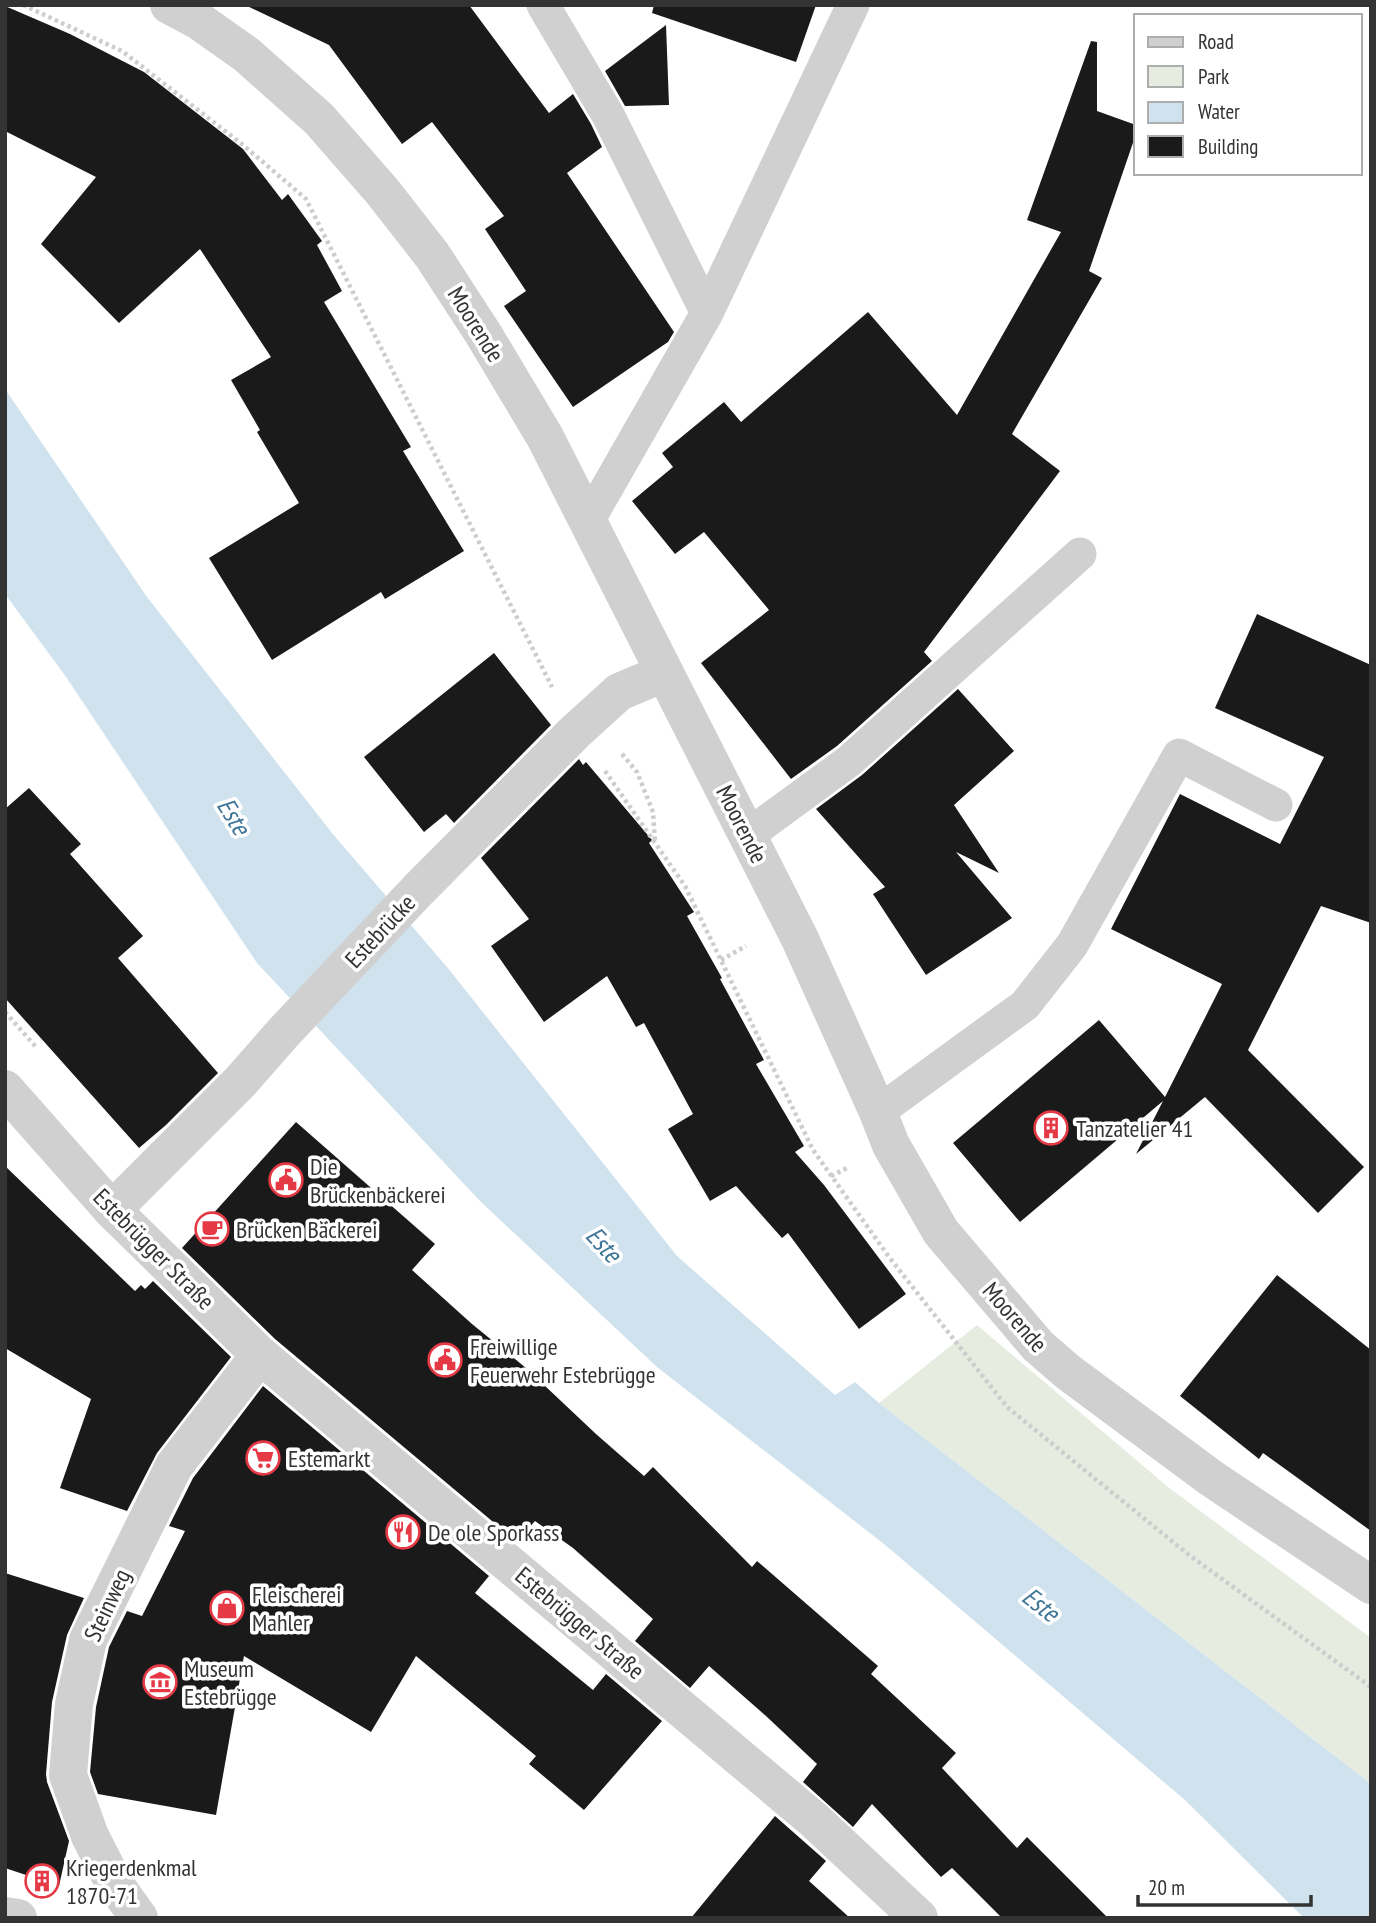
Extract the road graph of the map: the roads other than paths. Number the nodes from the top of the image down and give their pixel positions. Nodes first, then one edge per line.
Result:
1 (169, 5) edge
2 (543, 5) edge
3 (853, 5) edge
4 (707, 313) junction
5 (588, 521) junction
6 (1080, 554) dead end
7 (664, 673) junction
8 (1276, 805) dead end
9 (748, 835) junction
10 (5, 1089) edge
11 (878, 1112) junction
12 (112, 1210) junction
13 (260, 1355) junction
14 (1371, 1585) edge
15 (5, 1916) edge
16 (18, 1918) edge
17 (139, 1918) edge
18 (919, 1918) edge

1 - 5 street, Moorende
2 - 4 lane
3 - 4 lane
4 - 5 lane
5 - 7 street, Moorende
6 - 9 lane
7 - 9 street, Moorende
7 - 12 street, Estebrücke
8 - 11 lane
9 - 11 street, Moorende
10 - 12 street, Estebrügger Straße
11 - 14 street, Moorende
12 - 13 street, Estebrügger Straße
13 - 17 street, Steinweg
13 - 18 street, Estebrügger Straße
15 - 16 street

